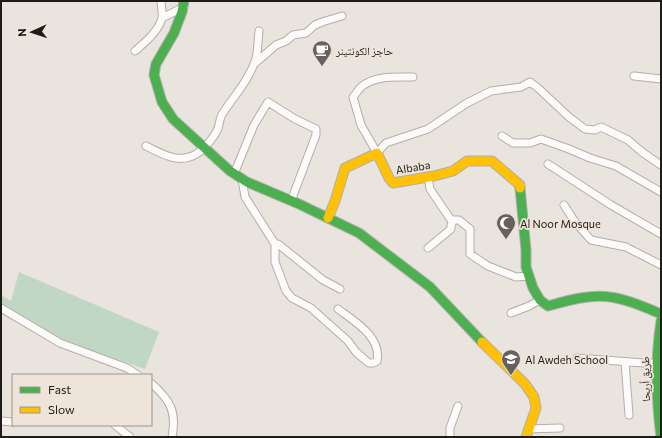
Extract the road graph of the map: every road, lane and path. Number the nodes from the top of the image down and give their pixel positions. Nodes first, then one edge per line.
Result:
1 (161, 1) edge
2 (184, 4) edge
3 (342, 16) dead end
4 (162, 18) junction
5 (259, 31) dead end
6 (135, 51) dead end
7 (254, 64) junction
8 (634, 76) dead end
9 (413, 77) dead end
10 (661, 79) edge
11 (502, 136) dead end
12 (146, 146) dead end
13 (204, 148) junction
14 (377, 153) junction
15 (548, 164) dead end
16 (661, 164) edge
17 (238, 176) junction
18 (428, 177) junction
19 (661, 192) edge
20 (292, 201) junction
21 (564, 205) dead end
22 (328, 218) junction
23 (454, 220) junction
24 (661, 234) edge
25 (275, 244) junction
26 (428, 248) dead end
27 (661, 265) edge
28 (529, 276) junction
29 (340, 289) dead end
30 (540, 300) junction
31 (1, 308) edge
32 (338, 309) dead end
33 (511, 313) dead end
34 (661, 314) edge
35 (661, 321) edge
36 (577, 358) dead end
37 (625, 362) junction
38 (656, 363) junction
39 (136, 374) edge
40 (152, 384) edge
41 (458, 406) dead end
42 (629, 415) dead end
43 (1, 421) edge
44 (12, 422) edge
45 (116, 426) edge
46 (560, 428) dead end
47 (527, 433) edge
48 (130, 437) edge
49 (172, 437) edge
50 (450, 437) edge
51 (661, 437) edge

1 - 4 street
2 - 4 street
2 - 13 street
3 - 7 street
4 - 6 street
5 - 7 street
7 - 13 street
8 - 10 street
9 - 14 street
11 - 19 street
12 - 13 street
13 - 17 street
14 - 16 street
14 - 18 street, Albaba
14 - 22 street
15 - 24 street
17 - 20 street
17 - 20 street
17 - 25 street
18 - 23 street
18 - 28 street, Albaba
20 - 22 street
21 - 27 street
22 - 47 street
23 - 26 street
23 - 28 street
25 - 29 street
25 - 32 street
28 - 30 street, Albaba
30 - 33 street
30 - 34 street
31 - 39 street
35 - 38 street, طريق أريحا
36 - 37 street
37 - 38 street
37 - 42 street
38 - 51 street, طريق أريحا
40 - 49 street
41 - 50 street
43 - 44 street
45 - 48 street
46 - 47 street

